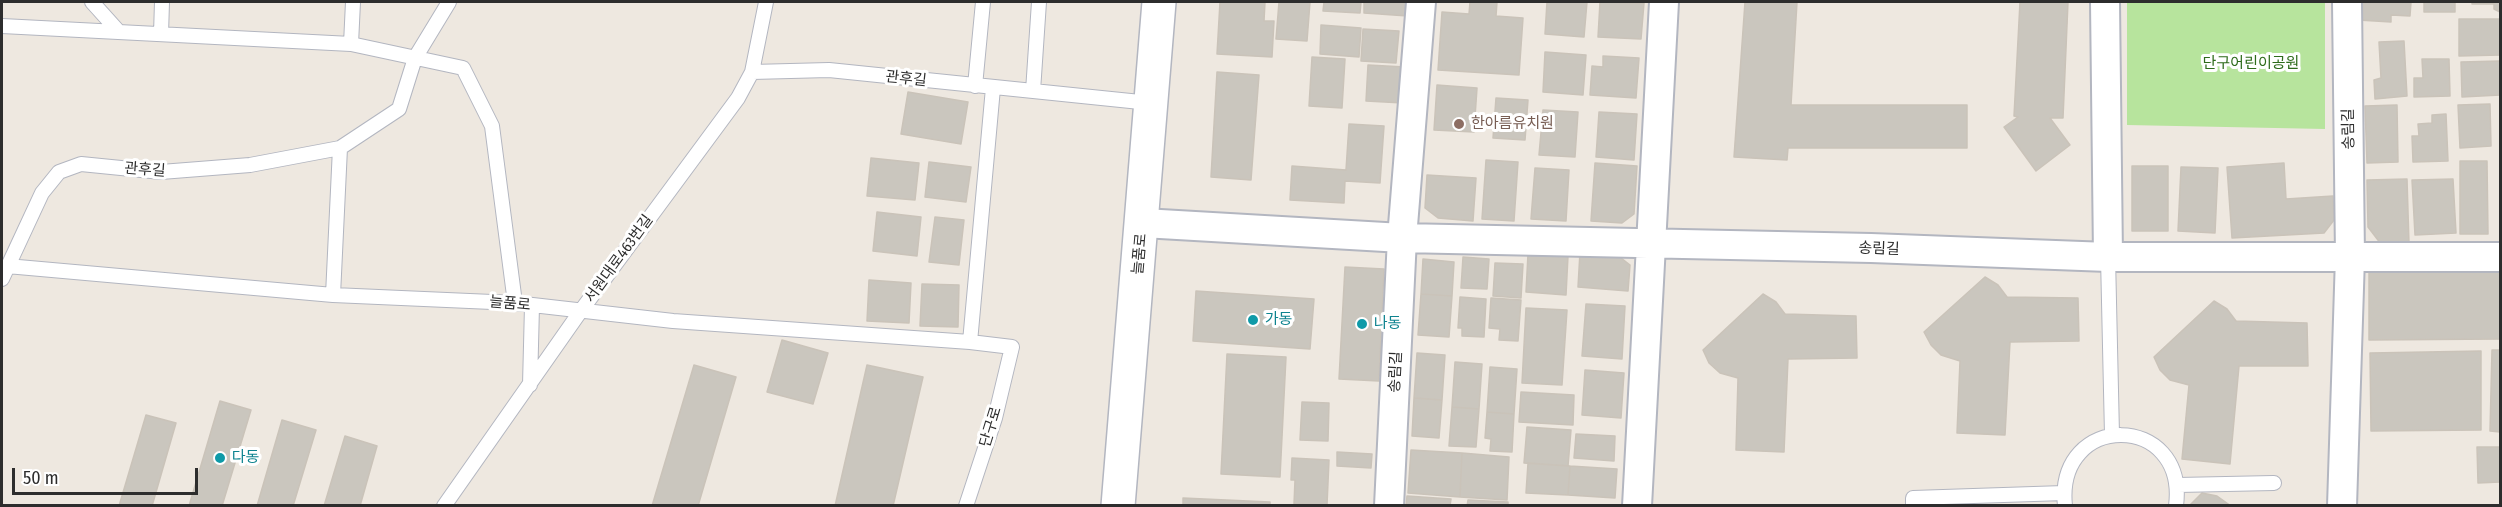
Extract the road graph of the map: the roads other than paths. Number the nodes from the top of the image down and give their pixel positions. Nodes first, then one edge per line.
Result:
1 (92, 2) edge
2 (162, 2) edge
3 (353, 2) edge
4 (449, 2) edge
5 (766, 2) edge
6 (983, 2) edge
7 (1039, 2) edge
8 (1159, 2) edge
9 (1421, 2) edge
10 (1664, 2) edge
11 (2105, 2) edge
12 (2347, 2) edge
13 (2, 26) edge
14 (119, 32) junction
15 (161, 34) junction
16 (351, 44) junction
17 (415, 58) junction
18 (752, 72) junction
19 (975, 86) junction
20 (993, 88) junction
21 (1033, 91) junction
22 (1150, 103) junction
23 (340, 148) junction
24 (1143, 223) junction
25 (1402, 238) junction
26 (1650, 243) junction
27 (2350, 256) junction
28 (2108, 257) junction
29 (2500, 257) edge
30 (4, 272) edge
31 (333, 295) junction
32 (515, 303) junction
33 (532, 306) junction
34 (580, 312) junction
35 (970, 342) junction
36 (1012, 347) joint
37 (530, 385) junction
38 (2112, 435) junction
39 (2274, 483) dead end
40 (2178, 485) junction
41 (2065, 499) edge
42 (444, 506) edge
43 (966, 506) edge
44 (1118, 506) edge
45 (1389, 506) edge
46 (1637, 506) edge
47 (1912, 506) edge
48 (2176, 506) edge
49 (2342, 506) edge

1 - 14 lane
2 - 15 lane
3 - 16 lane
4 - 17 lane, 관후길
5 - 18 lane, 서원대로463번길
6 - 19 lane
7 - 21 lane
8 - 22 street, 늘품로
9 - 25 street, 송림길
10 - 26 street
11 - 28 street
12 - 27 street, 송림길
13 - 14 lane
14 - 15 lane
15 - 16 lane
16 - 17 lane
17 - 23 lane, 관후길
17 - 32 lane
18 - 19 lane, 관후길
18 - 34 lane, 서원대로463번길
19 - 20 lane, 관후길
20 - 21 lane
20 - 35 lane
21 - 22 lane
22 - 24 street, 늘품로
23 - 30 lane, 관후길
23 - 31 lane
24 - 25 street, 송림길
24 - 44 street, 늘품로
25 - 26 street, 송림길
25 - 45 street, 송림길
26 - 28 street, 송림길
26 - 46 street
27 - 28 street, 송림길
27 - 29 street, 송림길
27 - 49 street, 송림길
28 - 38 lane
30 - 31 lane, 늘품로
31 - 32 lane, 늘품로
32 - 33 lane, 늘품로
33 - 34 lane, 늘품로
33 - 37 lane
34 - 35 lane, 늘품로
34 - 37 lane, 서원대로463번길
35 - 36 lane, 늘품로
36 - 43 lane, 단구로
37 - 42 lane, 서원대로463번길
38 - 40 lane
38 - 41 lane
39 - 40 lane
40 - 48 lane
41 - 47 lane

